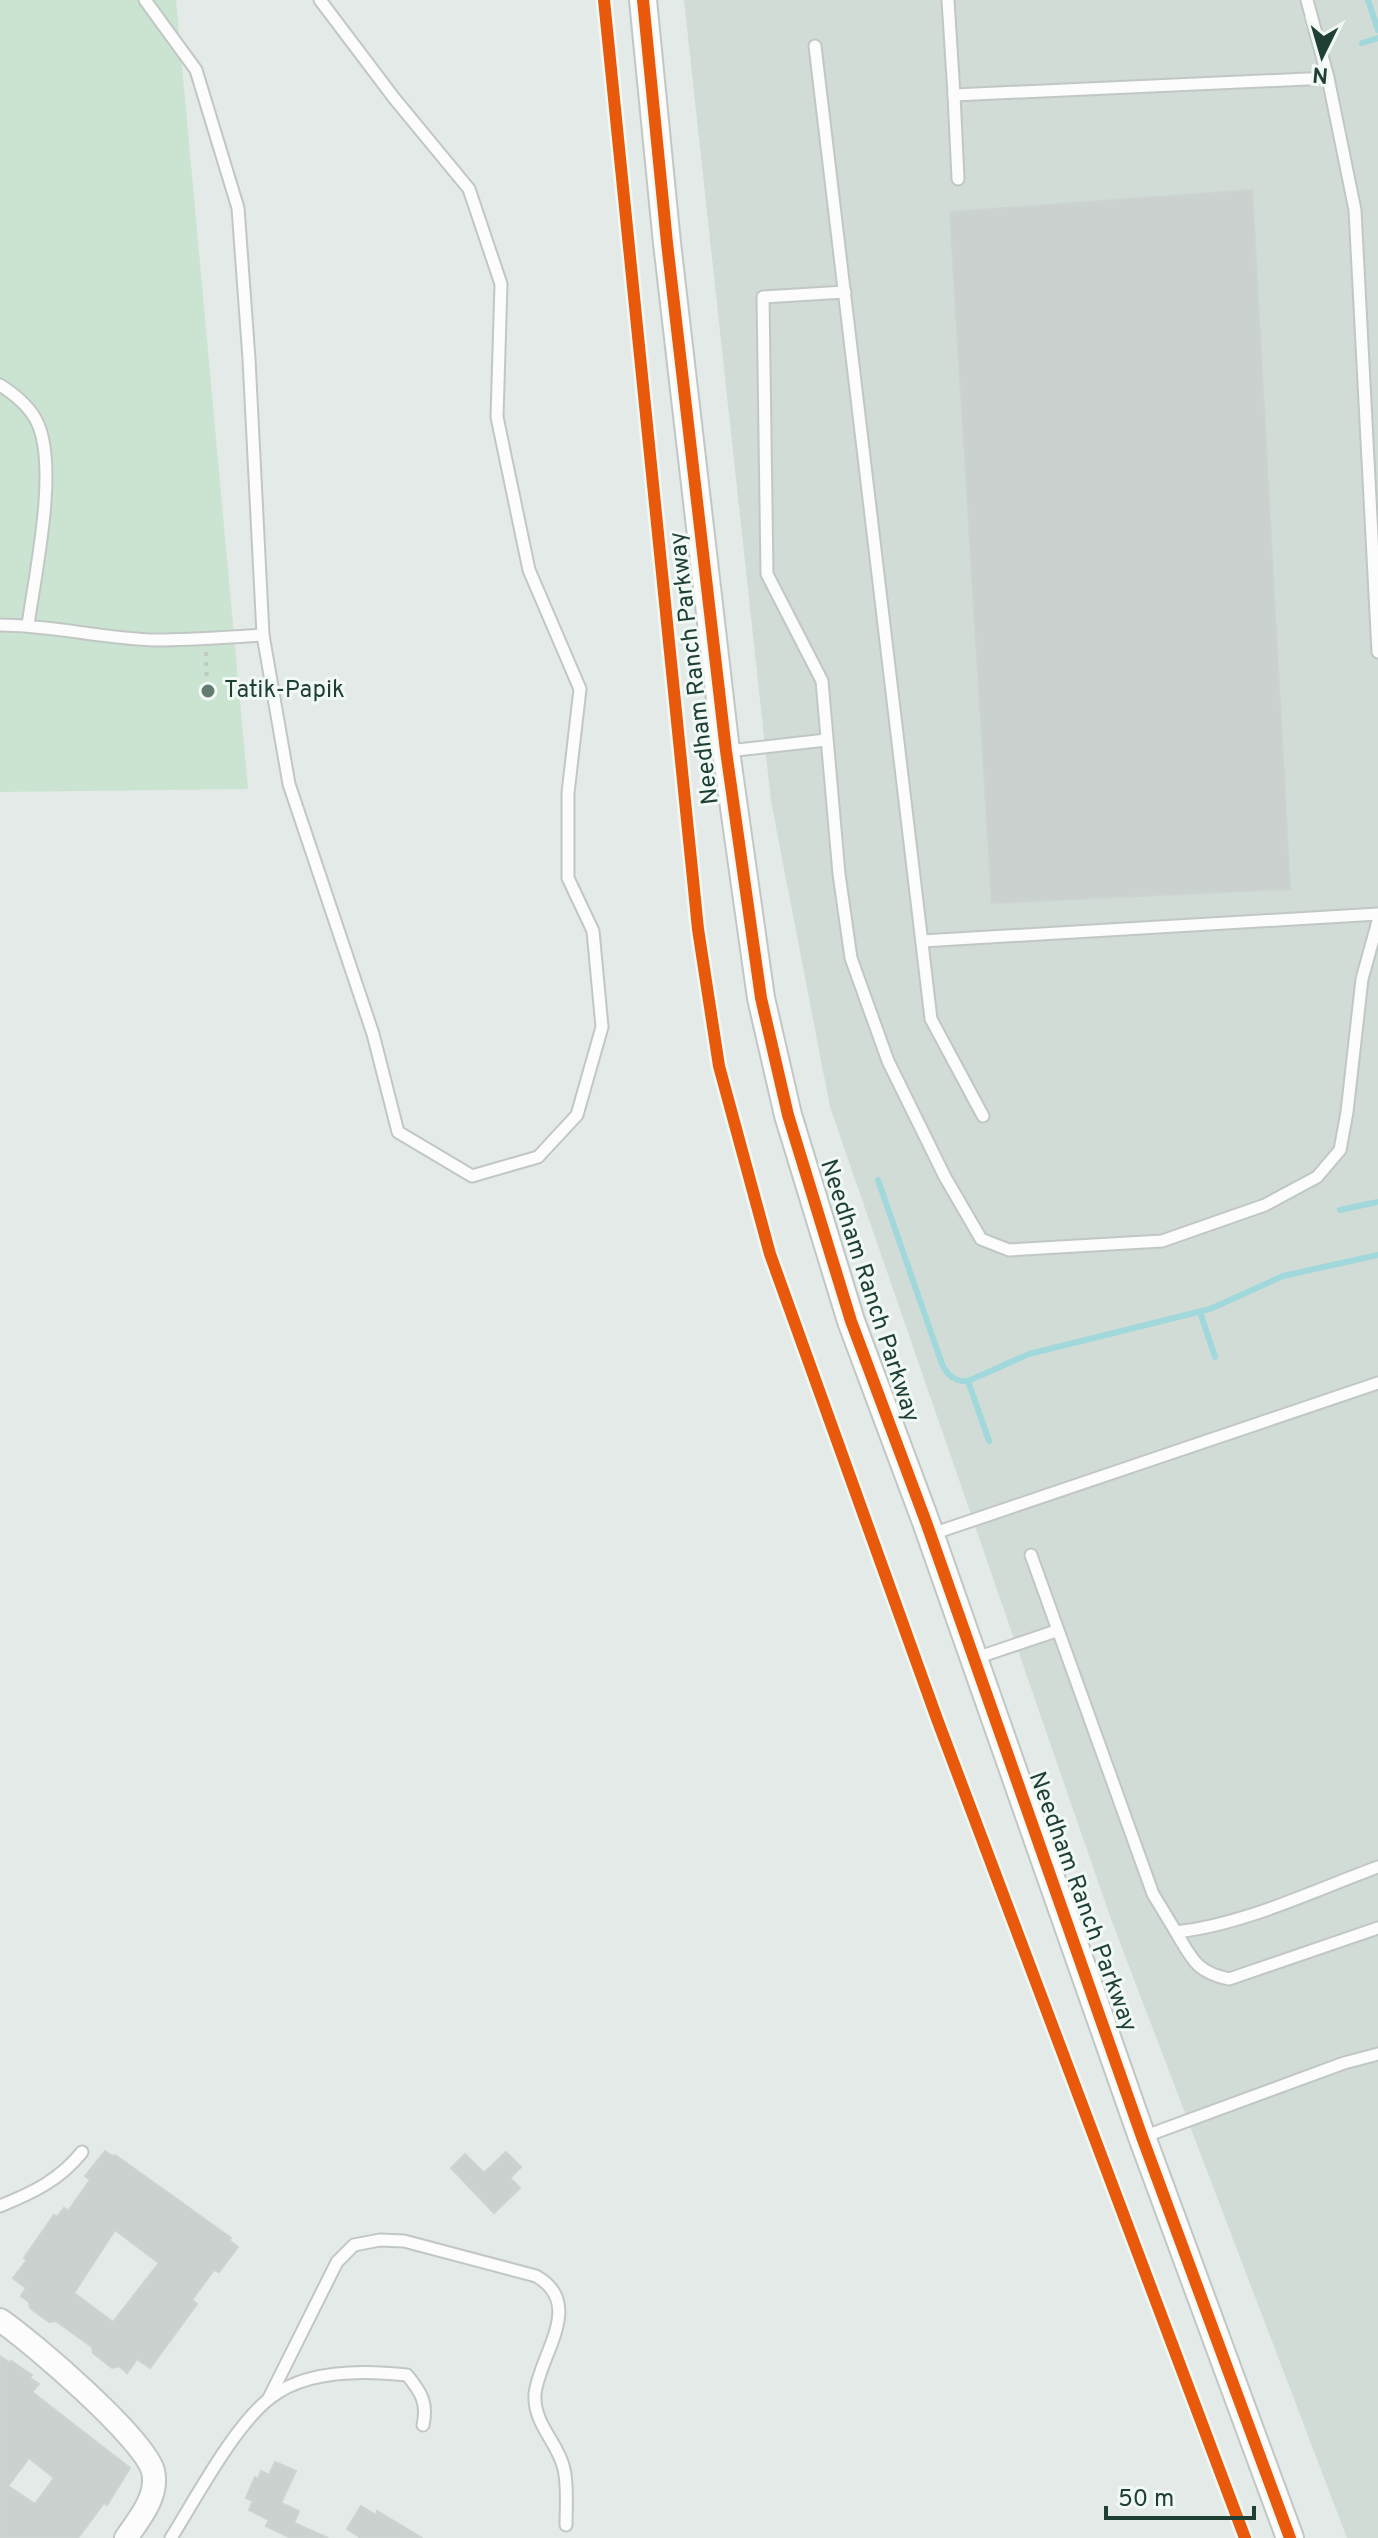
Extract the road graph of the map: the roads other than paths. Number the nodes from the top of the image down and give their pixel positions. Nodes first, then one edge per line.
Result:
1 (320, 0) edge
2 (643, 0) edge
3 (948, 0) edge
4 (1307, 0) edge
5 (151, 2) edge
6 (815, 46) dead end
7 (1328, 78) junction
8 (954, 95) junction
9 (958, 179) dead end
10 (845, 292) junction
11 (0, 385) edge
12 (1374, 498) edge
13 (0, 625) edge
14 (28, 625) junction
15 (263, 635) junction
16 (1378, 652) edge
17 (826, 740) junction
18 (726, 751) junction
19 (1378, 914) edge
20 (1378, 921) edge
21 (922, 941) junction
22 (983, 1116) dead end
23 (1378, 1383) edge
24 (930, 1535) junction
25 (1031, 1555) dead end
26 (1056, 1631) junction
27 (973, 1659) junction
28 (1378, 1867) edge
29 (1378, 1928) edge
30 (1176, 1932) junction
31 (1378, 2054) edge
32 (1142, 2137) junction
33 (82, 2152) dead end
34 (0, 2206) edge
35 (0, 2320) edge
36 (269, 2398) junction
37 (423, 2425) dead end
38 (566, 2525) dead end
39 (126, 2538) edge
40 (171, 2538) edge
41 (1290, 2538) edge

1 - 15 lane
2 - 18 street, Needham Ranch Parkway
3 - 8 lane
4 - 7 lane
5 - 15 lane
6 - 10 lane
7 - 8 lane
7 - 12 lane
8 - 9 lane
10 - 17 lane
10 - 21 lane
11 - 14 lane
12 - 16 lane
13 - 14 lane
14 - 15 lane
17 - 18 lane
17 - 20 lane
18 - 24 street, Needham Ranch Parkway
19 - 21 lane
21 - 22 lane
23 - 24 lane
24 - 27 street, Needham Ranch Parkway
25 - 26 lane
26 - 27 lane
26 - 30 lane
27 - 32 street, Needham Ranch Parkway
28 - 30 lane
29 - 30 lane
31 - 32 lane
32 - 41 street, Needham Ranch Parkway
33 - 34 lane
35 - 39 street
36 - 37 lane
36 - 38 lane
36 - 40 lane

